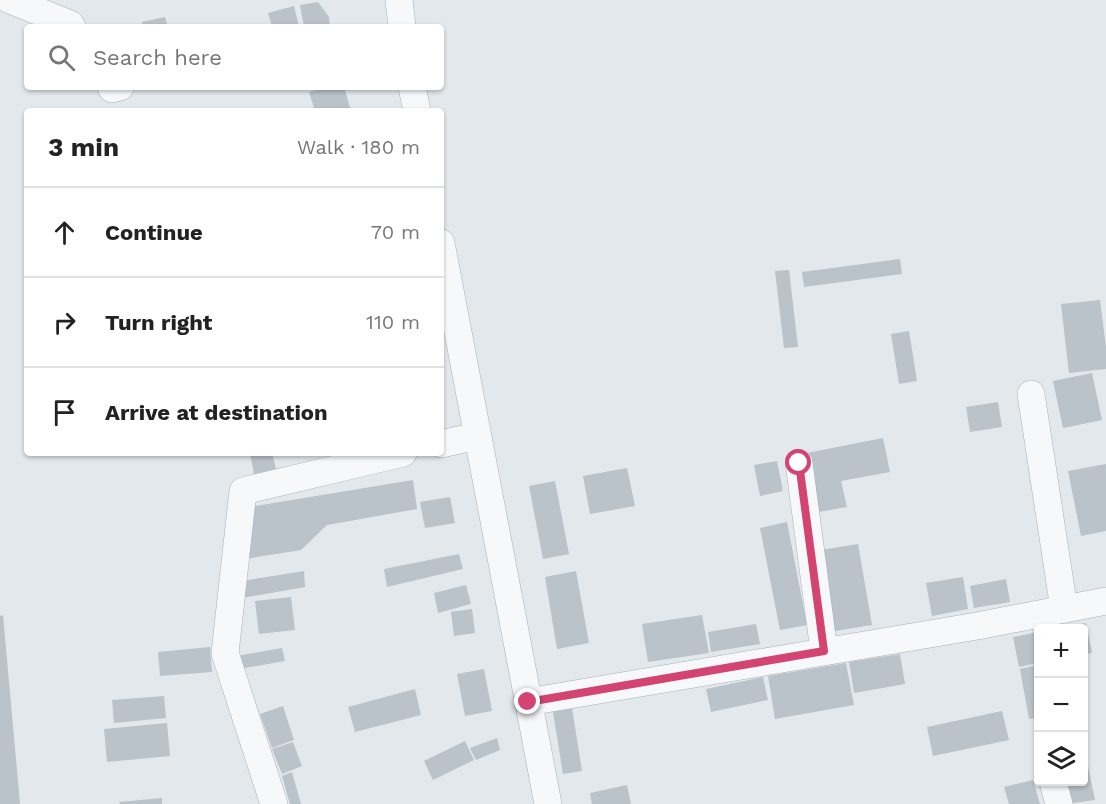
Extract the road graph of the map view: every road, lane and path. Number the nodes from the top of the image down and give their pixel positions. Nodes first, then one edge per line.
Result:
1 (10, 0) edge
2 (399, 0) edge
3 (70, 24) edge
4 (402, 24) edge
5 (413, 90) edge
6 (416, 108) edge
7 (444, 259) edge
8 (1031, 394) dead end
9 (477, 436) junction
10 (444, 443) edge
11 (390, 456) edge
12 (799, 463) dead end
13 (1106, 601) edge
14 (1064, 609) junction
15 (824, 651) junction
16 (528, 702) junction
17 (1054, 786) edge
18 (274, 804) edge
19 (548, 804) edge
20 (1059, 804) edge

1 - 3 street
2 - 4 street
5 - 6 street
7 - 9 street
8 - 14 street
9 - 10 street
9 - 16 street
11 - 18 street
12 - 15 street
13 - 14 street
14 - 15 street
15 - 16 street
16 - 19 street
17 - 20 street

